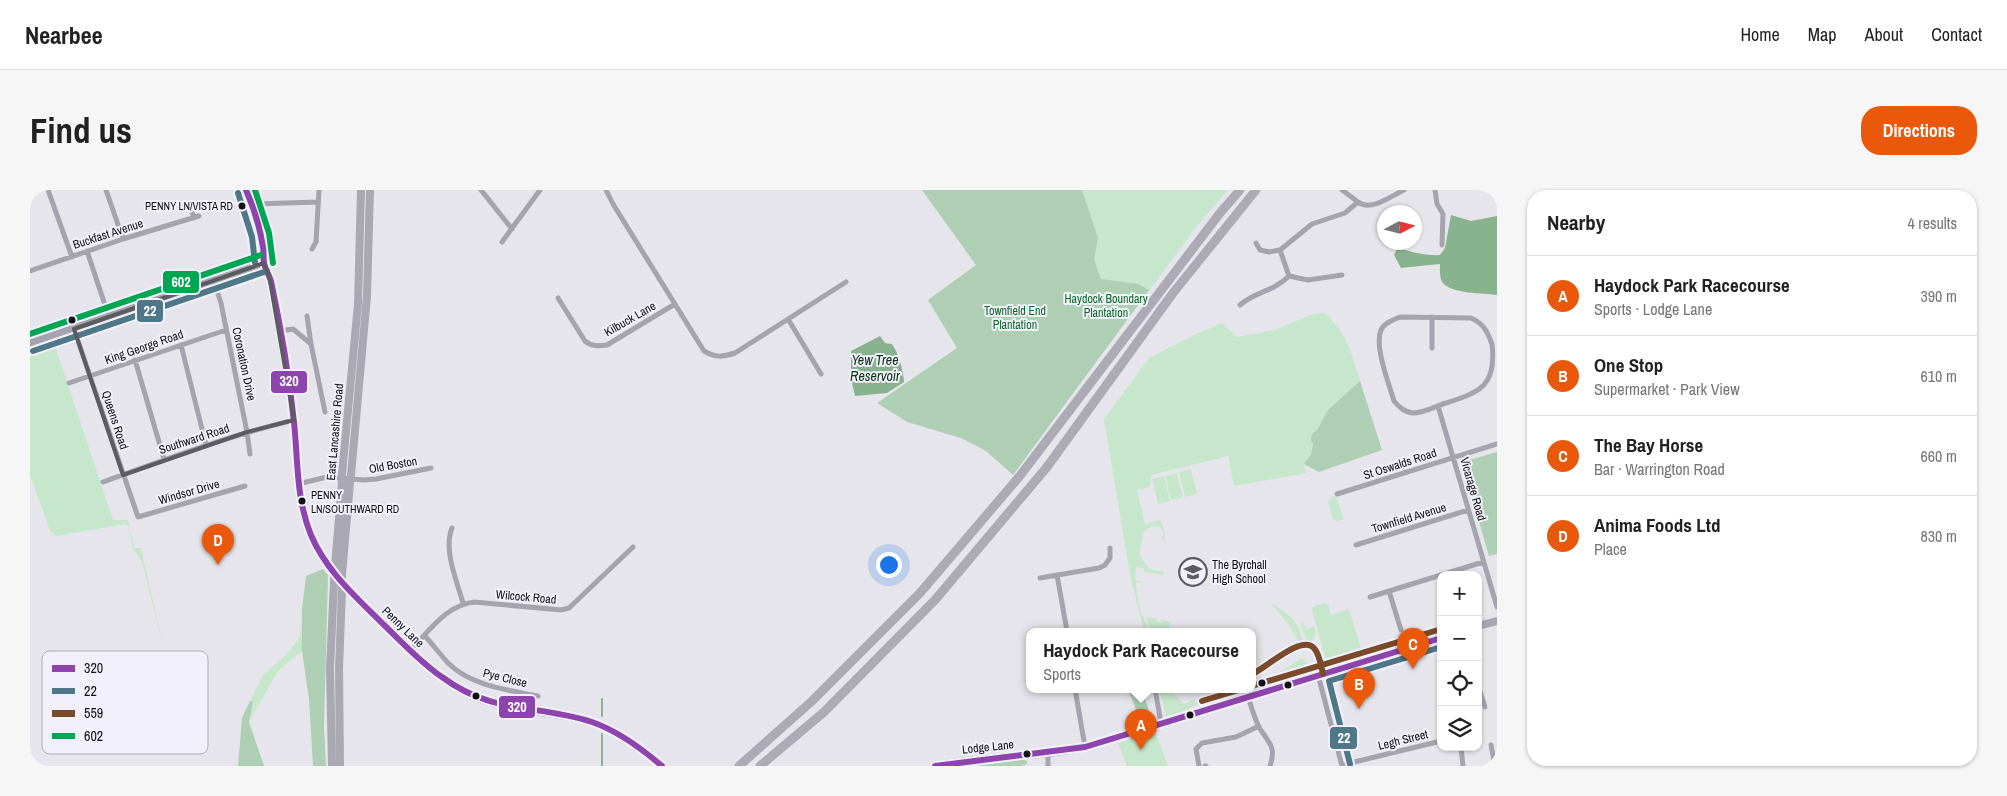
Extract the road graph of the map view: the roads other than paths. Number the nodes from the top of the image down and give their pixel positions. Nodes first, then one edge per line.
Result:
1 (48, 190) edge
2 (106, 190) edge
3 (246, 190) edge
4 (319, 190) edge
5 (361, 190) edge
6 (370, 190) edge
7 (481, 190) edge
8 (540, 190) edge
9 (606, 190) edge
10 (1240, 190) edge
11 (1256, 190) edge
12 (1342, 190) edge
13 (1404, 190) edge
14 (1435, 190) edge
15 (318, 202) junction
16 (1358, 202) junction
17 (252, 204) junction
18 (191, 209) dead end
19 (512, 229) junction
20 (123, 239) junction
21 (502, 242) dead end
22 (1256, 243) dead end
23 (1442, 245) dead end
24 (312, 249) dead end
25 (1280, 250) junction
26 (87, 251) junction
27 (72, 257) junction
28 (264, 263) junction
29 (30, 271) edge
30 (1342, 275) dead end
31 (1289, 276) junction
32 (214, 279) junction
33 (846, 282) dead end
34 (558, 298) dead end
35 (675, 304) junction
36 (1240, 305) dead end
37 (307, 316) dead end
38 (110, 317) junction
39 (1432, 317) junction
40 (788, 319) junction
41 (74, 329) junction
42 (226, 330) junction
43 (279, 331) junction
44 (30, 343) edge
45 (311, 344) junction
46 (181, 345) junction
47 (1432, 348) dead end
48 (135, 360) junction
49 (821, 374) dead end
50 (90, 376) junction
51 (69, 383) dead end
52 (1438, 406) junction
53 (325, 412) dead end
54 (294, 420) junction
55 (247, 432) junction
56 (1497, 444) edge
57 (206, 445) junction
58 (250, 454) dead end
59 (1453, 457) junction
60 (164, 459) junction
61 (431, 468) dead end
62 (122, 475) junction
63 (346, 478) junction
64 (103, 482) dead end
65 (298, 484) junction
66 (245, 486) dead end
67 (1337, 494) dead end
68 (1468, 510) junction
69 (138, 516) joint
70 (452, 528) dead end
71 (1356, 545) dead end
72 (633, 547) dead end
73 (1110, 548) dead end
74 (1483, 562) junction
75 (1454, 571) edge
76 (1057, 575) junction
77 (1437, 576) edge
78 (1040, 578) dead end
79 (1389, 591) junction
80 (1370, 597) dead end
81 (463, 603) junction
82 (1497, 607) edge
83 (1497, 621) edge
84 (1482, 625) edge
85 (1066, 628) edge
86 (1401, 630) dead end
87 (425, 636) junction
88 (1437, 639) edge
89 (410, 650) junction
90 (1318, 674) junction
91 (1076, 693) edge
92 (1156, 693) edge
93 (531, 694) junction
94 (538, 696) dead end
95 (1248, 696) junction
96 (1482, 698) edge
97 (530, 701) dead end
98 (1485, 707) dead end
99 (1160, 723) junction
100 (1258, 726) junction
101 (1437, 742) edge
102 (1491, 745) dead end
103 (1085, 747) junction
104 (1461, 751) edge
105 (1048, 753) junction
106 (332, 766) edge
107 (340, 766) edge
108 (662, 766) edge
109 (739, 766) edge
110 (760, 766) edge
111 (934, 766) edge
112 (1048, 766) edge
113 (1199, 766) edge
114 (1270, 766) edge
115 (1342, 766) edge
116 (1463, 766) edge
117 (1495, 766) edge

1 - 27 street
2 - 20 street
3 - 17 main road, Penny Lane
4 - 15 street
5 - 63 highway, East Lancashire Road
6 - 63 highway, East Lancashire Road
7 - 19 street
8 - 19 street
9 - 35 street, Kilbuck Lane
10 - 109 highway
11 - 110 highway
12 - 16 street
13 - 16 street
14 - 23 street
15 - 17 street
15 - 24 street
16 - 25 street
17 - 28 main road, Penny Lane
18 - 20 street, Buckfast Avenue
19 - 21 street
20 - 26 street, Buckfast Avenue
22 - 25 street
25 - 31 street
26 - 27 street, Buckfast Avenue
26 - 38 street
27 - 29 street, Buckfast Avenue
28 - 32 main road
28 - 43 main road, Penny Lane
30 - 31 street
31 - 36 street
32 - 38 main road
32 - 42 street, Coronation Drive
33 - 40 street, Kilbuck Lane
34 - 35 street, Kilbuck Lane
35 - 40 street, Kilbuck Lane
37 - 45 street
38 - 41 main road
39 - 47 street
39 - 52 street
39 - 52 street
40 - 49 street
41 - 44 main road
41 - 50 street, Queens Road
42 - 46 street, King George Road
42 - 55 street, Coronation Drive
43 - 45 street
43 - 54 main road, Penny Lane
45 - 53 street
46 - 48 street, King George Road
46 - 57 street
48 - 50 street, King George Road
48 - 60 street
50 - 51 street, King George Road
50 - 62 street, Queens Road
52 - 59 street, Vicarage Road
54 - 55 street, Southward Road
54 - 65 main road, Penny Lane
55 - 57 street, Southward Road
55 - 58 street, Coronation Drive
56 - 59 street, St Oswalds Road
57 - 60 street, Southward Road
59 - 67 street, St Oswalds Road
59 - 68 street, Vicarage Road
60 - 62 street, Southward Road
61 - 65 street, Old Boston
62 - 64 street, Southward Road
62 - 69 street, Queens Road
63 - 106 highway, East Lancashire Road, bridge
63 - 107 highway, East Lancashire Road, bridge
65 - 89 main road, Penny Lane
66 - 69 street, Windsor Drive
68 - 71 street, Townfield Avenue
68 - 74 street, Vicarage Road
70 - 81 street
72 - 81 street, Wilcock Road
73 - 76 street
74 - 75 street
74 - 82 street, Vicarage Road
76 - 78 street
76 - 85 street
77 - 79 street
79 - 80 street
79 - 86 street
81 - 87 street
83 - 84 main road
87 - 89 street
87 - 93 street, Pye Close
88 - 90 main road, Lodge Lane
89 - 108 main road, Penny Lane
90 - 95 main road, Lodge Lane
90 - 115 street
91 - 103 street
92 - 99 street
93 - 94 street, Pye Close
93 - 97 street
95 - 99 main road, Lodge Lane
95 - 100 street
96 - 98 street
99 - 103 main road, Lodge Lane
100 - 113 street
100 - 114 street
101 - 115 street, Legh Street
102 - 117 street
103 - 105 main road, Lodge Lane
104 - 116 street
105 - 111 main road, Lodge Lane
105 - 112 street

